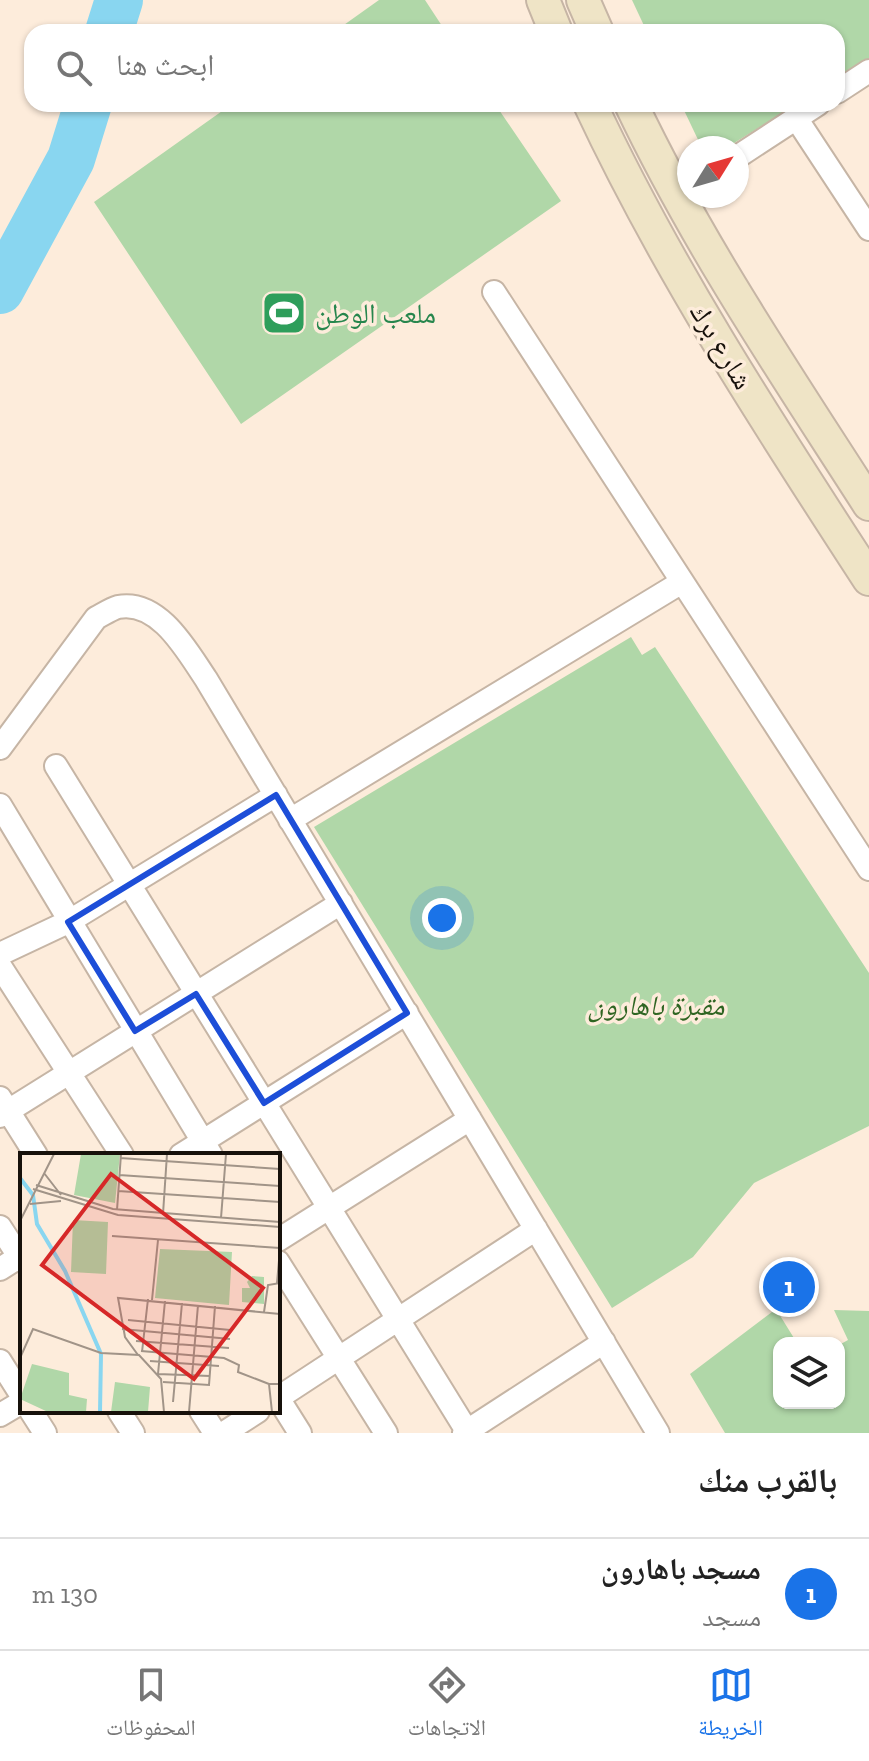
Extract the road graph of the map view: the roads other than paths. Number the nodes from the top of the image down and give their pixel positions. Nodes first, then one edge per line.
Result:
1 (543, 0) edge
2 (583, 0) edge
3 (553, 24) edge
4 (594, 24) edge
5 (869, 71) edge
6 (845, 87) edge
7 (594, 112) edge
8 (636, 112) edge
9 (805, 112) edge
10 (796, 118) junction
11 (749, 149) edge
12 (677, 183) edge
13 (690, 208) edge
14 (869, 229) edge
15 (494, 292) dead end
16 (867, 497) edge
17 (869, 579) edge
18 (682, 582) junction
19 (0, 748) edge
20 (56, 766) dead end
21 (276, 795) junction
22 (0, 805) edge
23 (290, 820) junction
24 (869, 869) edge
25 (129, 885) junction
26 (341, 903) junction
27 (68, 922) junction
28 (0, 954) edge
29 (0, 966) edge
30 (196, 994) junction
31 (407, 1013) junction
32 (135, 1031) junction
33 (69, 1073) junction
34 (264, 1103) junction
35 (3, 1108) edge
36 (470, 1119) junction
37 (207, 1148) edge
38 (35, 1153) edge
39 (121, 1153) edge
40 (329, 1208) junction
41 (0, 1227) edge
42 (536, 1229) junction
43 (280, 1239) edge
44 (16, 1261) edge
45 (280, 1265) edge
46 (398, 1319) junction
47 (604, 1342) junction
48 (339, 1358) junction
49 (0, 1361) edge
50 (20, 1396) edge
51 (280, 1397) edge
52 (20, 1400) edge
53 (280, 1401) edge
54 (32, 1413) edge
55 (120, 1413) edge
56 (202, 1413) edge
57 (255, 1413) edge
58 (0, 1415) edge
59 (465, 1432) edge
60 (45, 1433) edge
61 (133, 1433) edge
62 (215, 1433) edge
63 (224, 1433) edge
64 (300, 1433) edge
65 (386, 1433) edge
66 (658, 1433) edge

1 - 3 main road
2 - 4 main road
5 - 6 street
7 - 17 main road, شارع برك
8 - 12 main road, شارع برك
9 - 10 street
10 - 11 street
10 - 14 street
13 - 16 main road, شارع برك
15 - 18 street
18 - 23 street
18 - 24 street
19 - 21 street
20 - 25 street
21 - 23 street
21 - 25 street
22 - 27 street
23 - 26 street
25 - 27 street
25 - 30 street
26 - 30 street
26 - 31 street
27 - 28 street
27 - 32 street
29 - 33 street
30 - 32 street
30 - 34 street
31 - 34 street
31 - 36 street
32 - 33 street
32 - 37 street
33 - 35 street
33 - 39 street
34 - 37 street
34 - 40 street
35 - 38 street
36 - 40 street
36 - 42 street
40 - 43 street
40 - 46 street
41 - 44 street
42 - 46 street
42 - 47 street
45 - 48 street
46 - 48 street
46 - 59 street
47 - 59 street
47 - 66 street
48 - 51 street
48 - 65 street
49 - 50 street
52 - 58 street
53 - 64 street
54 - 60 street
55 - 61 street
56 - 62 street
57 - 63 street

